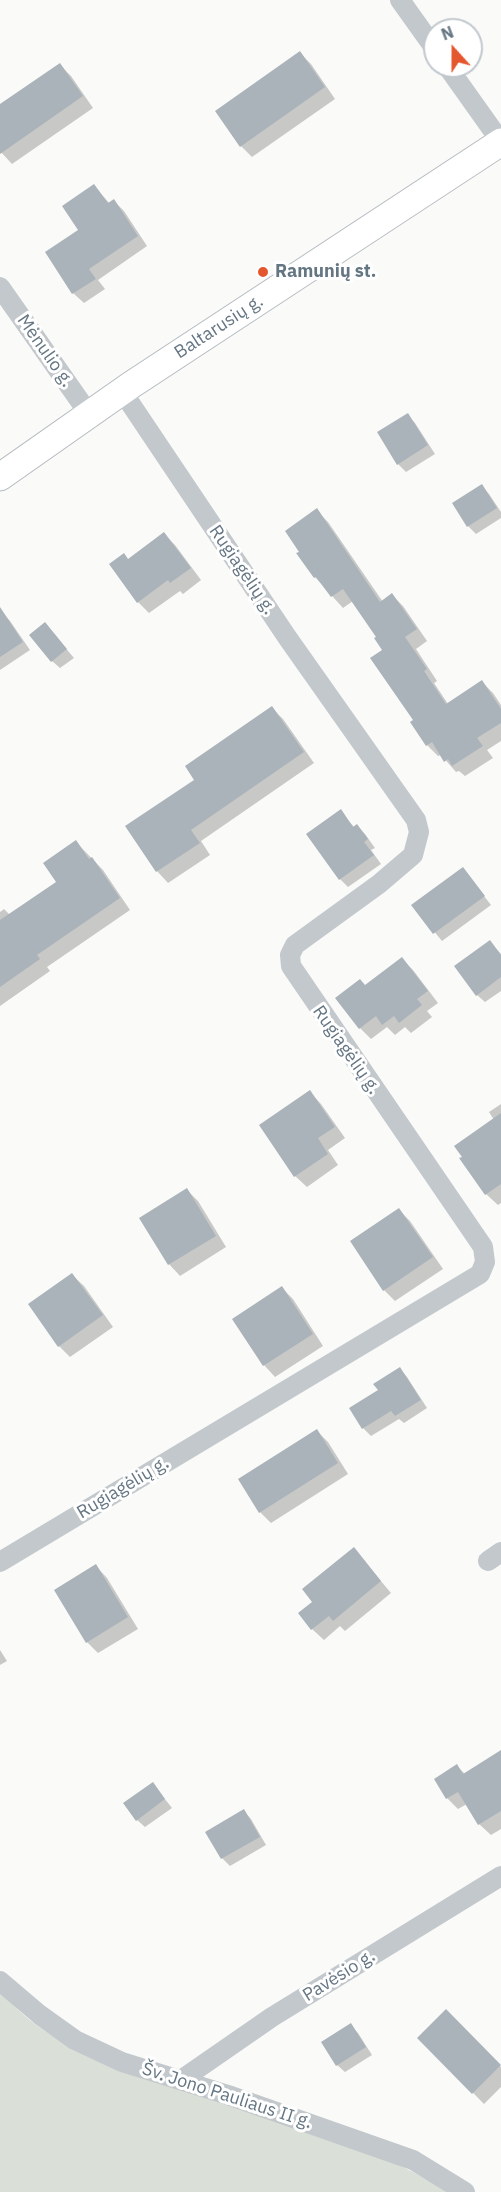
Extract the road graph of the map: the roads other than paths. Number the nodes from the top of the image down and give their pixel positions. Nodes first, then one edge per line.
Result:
1 (400, 0) edge
2 (423, 32) edge
3 (456, 78) edge
4 (501, 142) edge
5 (0, 287) edge
6 (122, 391) junction
7 (89, 414) junction
8 (0, 477) edge
9 (0, 1562) edge
10 (501, 1876) edge
11 (0, 1981) edge
12 (181, 2080) junction
13 (465, 2192) edge

1 - 2 street
3 - 4 street
4 - 6 main road, Baltarusių g.
5 - 7 street, Mėnulio g.
6 - 7 main road, Baltarusių g.
6 - 9 street, Rugiagėlių g.
7 - 8 main road, Baltarusių g.
10 - 12 street, Pavėsio g.
11 - 12 street, Šv. Jono Pauliaus II g.
12 - 13 street, Šv. Jono Pauliaus II g.

